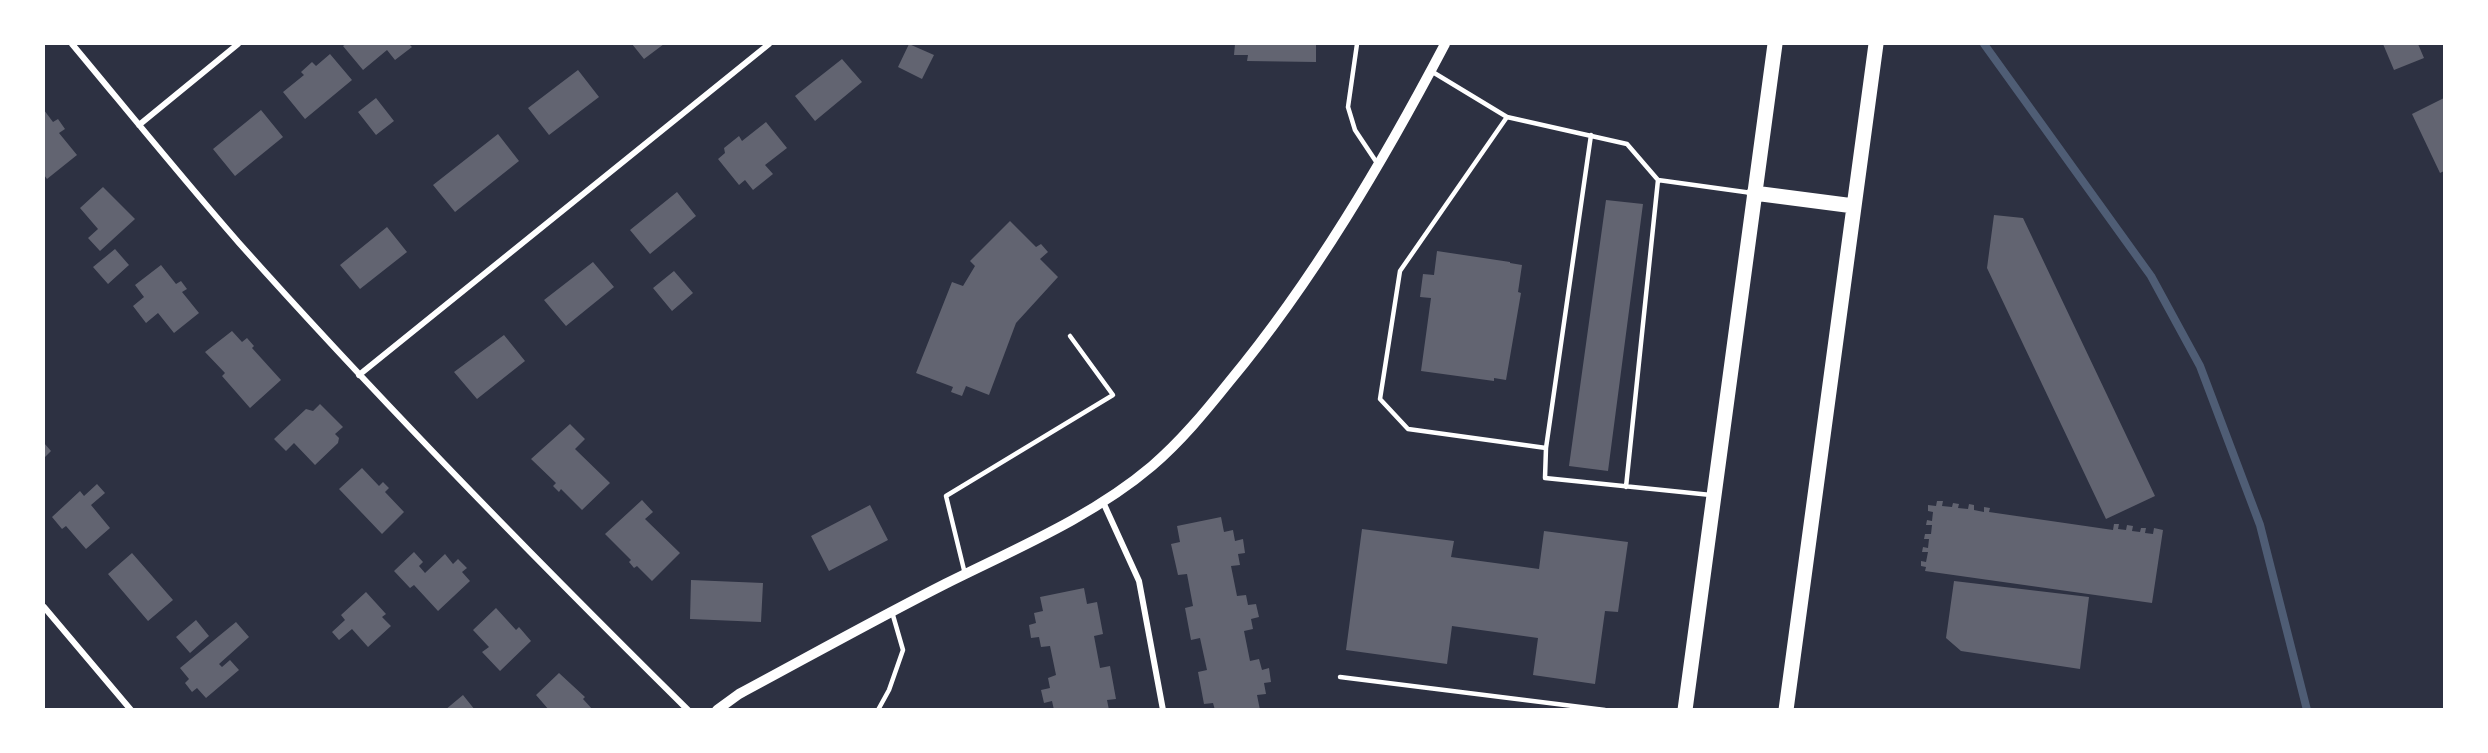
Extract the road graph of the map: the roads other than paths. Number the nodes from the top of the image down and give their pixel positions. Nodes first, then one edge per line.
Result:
1 (72, 44) edge
2 (238, 44) edge
3 (769, 44) edge
4 (1357, 44) edge
5 (1445, 44) edge
6 (1775, 44) edge
7 (1876, 44) edge
8 (1431, 71) junction
9 (1507, 117) junction
10 (139, 125) junction
11 (1591, 135) junction
12 (1377, 163) junction
13 (1658, 180) junction
14 (1755, 193) junction
15 (1854, 206) junction
16 (1070, 336) dead end
17 (359, 375) junction
18 (1546, 448) junction
19 (1626, 487) junction
20 (1714, 496) junction
21 (1103, 502) junction
22 (965, 574) junction
23 (44, 608) edge
24 (892, 612) junction
25 (1340, 677) dead end
26 (131, 710) edge
27 (688, 710) edge
28 (717, 710) edge
29 (878, 710) edge
30 (1163, 710) edge
31 (1605, 710) edge
32 (1685, 710) edge
33 (1786, 710) edge

1 - 10 street
2 - 10 street
3 - 17 street
4 - 12 lane
5 - 8 street
6 - 14 main road
7 - 15 main road
8 - 9 lane
8 - 12 street
9 - 11 lane
9 - 18 lane
10 - 17 street
11 - 13 lane
11 - 18 lane
12 - 21 street
13 - 14 lane
13 - 19 lane
14 - 15 main road
14 - 20 main road
15 - 33 main road
16 - 22 lane
17 - 27 street
18 - 19 lane
19 - 20 lane
20 - 32 main road
21 - 22 street
21 - 30 street
22 - 24 street
23 - 26 street
24 - 28 street
24 - 29 lane
25 - 31 lane

